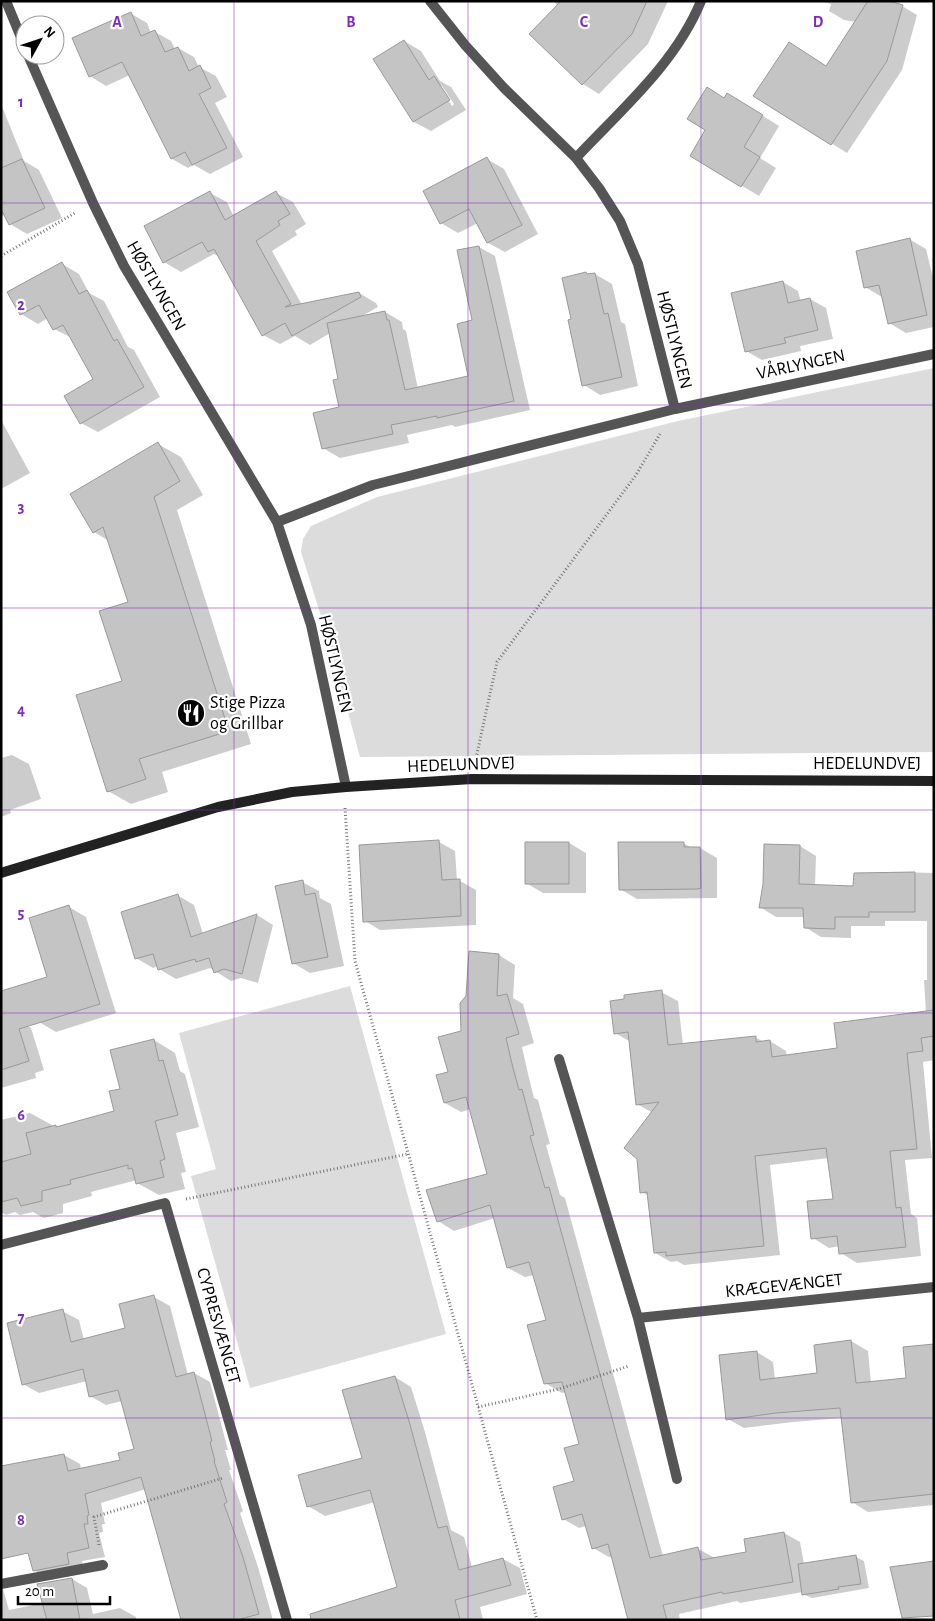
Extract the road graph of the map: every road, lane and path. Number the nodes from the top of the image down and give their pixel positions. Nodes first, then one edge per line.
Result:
1 (6, 1) edge
2 (430, 1) edge
3 (701, 1) edge
4 (15, 23) edge
5 (32, 65) edge
6 (576, 158) junction
7 (93, 203) junction
8 (1, 256) edge
9 (934, 354) edge
10 (675, 408) junction
11 (278, 522) junction
12 (472, 779) junction
13 (934, 781) edge
14 (346, 787) junction
15 (1, 873) edge
16 (559, 1059) dead end
17 (408, 1154) junction
18 (165, 1203) junction
19 (1, 1244) edge
20 (934, 1287) edge
21 (638, 1318) junction
22 (648, 1360) junction
23 (478, 1406) junction
24 (244, 1472) junction
25 (677, 1479) dead end
26 (104, 1565) joint
27 (1, 1584) edge
28 (287, 1620) edge
29 (537, 1620) edge

1 - 4 street
2 - 6 street, HØSTLYNGEN
3 - 6 street
5 - 7 street, HØSTLYNGEN
6 - 10 street, HØSTLYNGEN
7 - 8 path
7 - 11 street, HØSTLYNGEN
9 - 10 street, VÅRLYNGEN
10 - 11 street, HØSTLYNGEN
10 - 12 path
11 - 14 street, HØSTLYNGEN
12 - 13 street, HEDELUNDVEJ
12 - 14 street, HEDELUNDVEJ
14 - 15 street, HEDELUNDVEJ
14 - 17 path
16 - 21 street
17 - 18 path
17 - 23 path
18 - 19 street
18 - 24 street, CYPRESVÆNGET
20 - 21 street, KRÆGEVÆNGET
21 - 22 street
22 - 23 path
22 - 25 street
23 - 29 path
24 - 26 path
24 - 28 street, CYPRESVÆNGET
26 - 27 street

